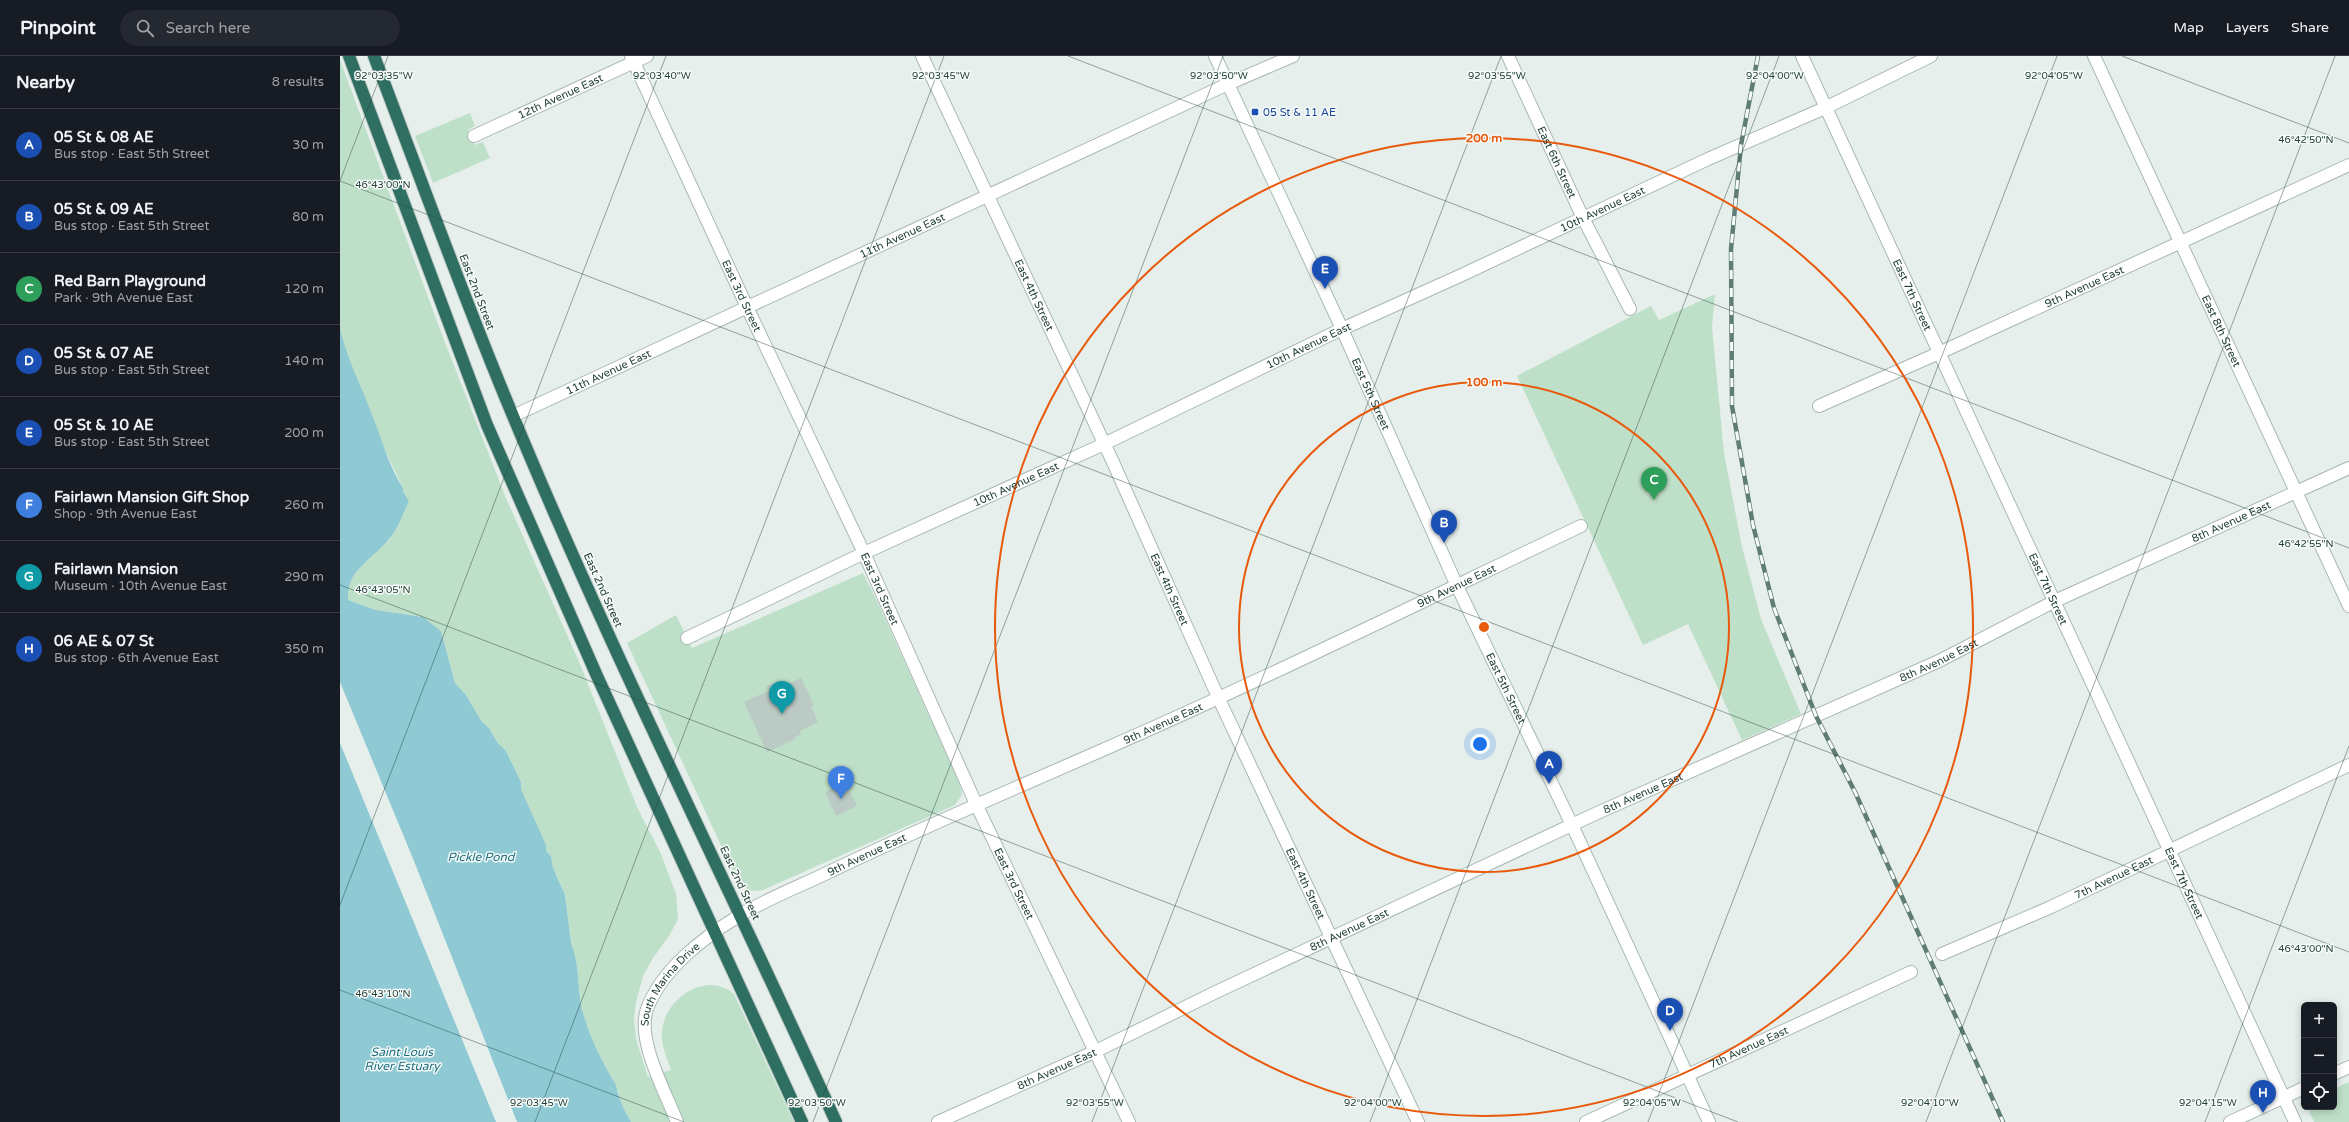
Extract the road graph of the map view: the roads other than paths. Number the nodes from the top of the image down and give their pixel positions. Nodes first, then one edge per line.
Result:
1 (350, 56) edge
2 (374, 56) edge
3 (647, 56) edge
4 (922, 56) edge
5 (1215, 56) edge
6 (1293, 56) edge
7 (1508, 56) edge
8 (1802, 56) edge
9 (1931, 56) edge
10 (2094, 56) edge
11 (632, 59) edge
12 (1228, 84) junction
13 (1826, 108) junction
14 (474, 136) dead end
15 (2349, 165) edge
16 (987, 197) junction
17 (1583, 218) junction
18 (2180, 242) junction
19 (747, 308) junction
20 (1630, 309) dead end
21 (1342, 329) junction
22 (1939, 353) junction
23 (1819, 406) dead end
24 (513, 416) junction
25 (1104, 444) junction
26 (2349, 468) edge
27 (2297, 492) junction
28 (1581, 526) dead end
29 (864, 553) junction
30 (1457, 586) junction
31 (2055, 602) junction
32 (2349, 606) edge
33 (687, 638) dead end
34 (1218, 697) junction
35 (2349, 765) edge
36 (976, 804) junction
37 (1572, 825) junction
38 (2170, 848) junction
39 (741, 914) junction
40 (713, 932) junction
41 (1333, 938) junction
42 (1942, 954) dead end
43 (1911, 972) dead end
44 (1096, 1051) junction
45 (2349, 1067) edge
46 (2337, 1073) edge
47 (1687, 1074) junction
48 (2301, 1089) edge
49 (2284, 1097) junction
50 (677, 1122) edge
51 (802, 1122) edge
52 (836, 1122) edge
53 (938, 1122) edge
54 (1129, 1122) edge
55 (1418, 1122) edge
56 (1586, 1122) edge
57 (1710, 1122) edge
58 (2230, 1122) edge
59 (2296, 1122) edge

1 - 40 highway
2 - 24 highway, East 2nd Street
3 - 11 street, 12th Avenue East
4 - 16 street, East 4th Street
5 - 12 street, East 5th Street
6 - 12 street, 11th Avenue East
7 - 17 street, East 6th Street
8 - 13 street, East 7th Street
9 - 13 street, 10th Avenue East
10 - 18 street, East 8th Street
11 - 14 street, 12th Avenue East
11 - 19 street, East 3rd Street
12 - 16 street, 11th Avenue East
12 - 21 street, East 5th Street
13 - 17 street, 10th Avenue East
13 - 22 street, East 7th Street
15 - 18 street, 9th Avenue East
16 - 19 street, 11th Avenue East
16 - 25 street, East 4th Street
17 - 20 street, East 6th Street
17 - 21 street, 10th Avenue East
18 - 22 street, 9th Avenue East
18 - 27 street, East 8th Street
19 - 24 street, 11th Avenue East
19 - 29 street, East 3rd Street
21 - 25 street, 10th Avenue East
21 - 30 street, East 5th Street
22 - 23 street, 9th Avenue East
22 - 31 street, East 7th Street
24 - 39 highway, East 2nd Street
25 - 29 street, 10th Avenue East
25 - 34 street, East 4th Street
26 - 27 street, 8th Avenue East
27 - 31 street, 8th Avenue East
27 - 32 street, East 8th Street
28 - 30 street, 9th Avenue East
29 - 33 street, 10th Avenue East
29 - 36 street, East 3rd Street
30 - 34 street, 9th Avenue East
30 - 37 street, East 5th Street
31 - 37 street, 8th Avenue East
31 - 38 street, East 7th Street
34 - 36 street, 9th Avenue East
34 - 41 street, East 4th Street
35 - 38 street, 7th Avenue East
36 - 39 street, 9th Avenue East
36 - 44 street, East 3rd Street
37 - 41 street, 8th Avenue East
37 - 47 street, East 5th Street
38 - 42 street, 7th Avenue East
38 - 49 street, East 7th Street
39 - 40 street, South Marina Drive
39 - 52 highway, East 2nd Street
40 - 50 street, South Marina Drive
40 - 51 highway
41 - 44 street, 8th Avenue East
41 - 55 street, East 4th Street
43 - 47 street, 7th Avenue East
44 - 53 street, 8th Avenue East
44 - 54 street, East 3rd Street
45 - 46 street
47 - 56 street, 7th Avenue East
47 - 57 street, East 5th Street
48 - 49 street
49 - 58 street
49 - 59 street, East 7th Street

